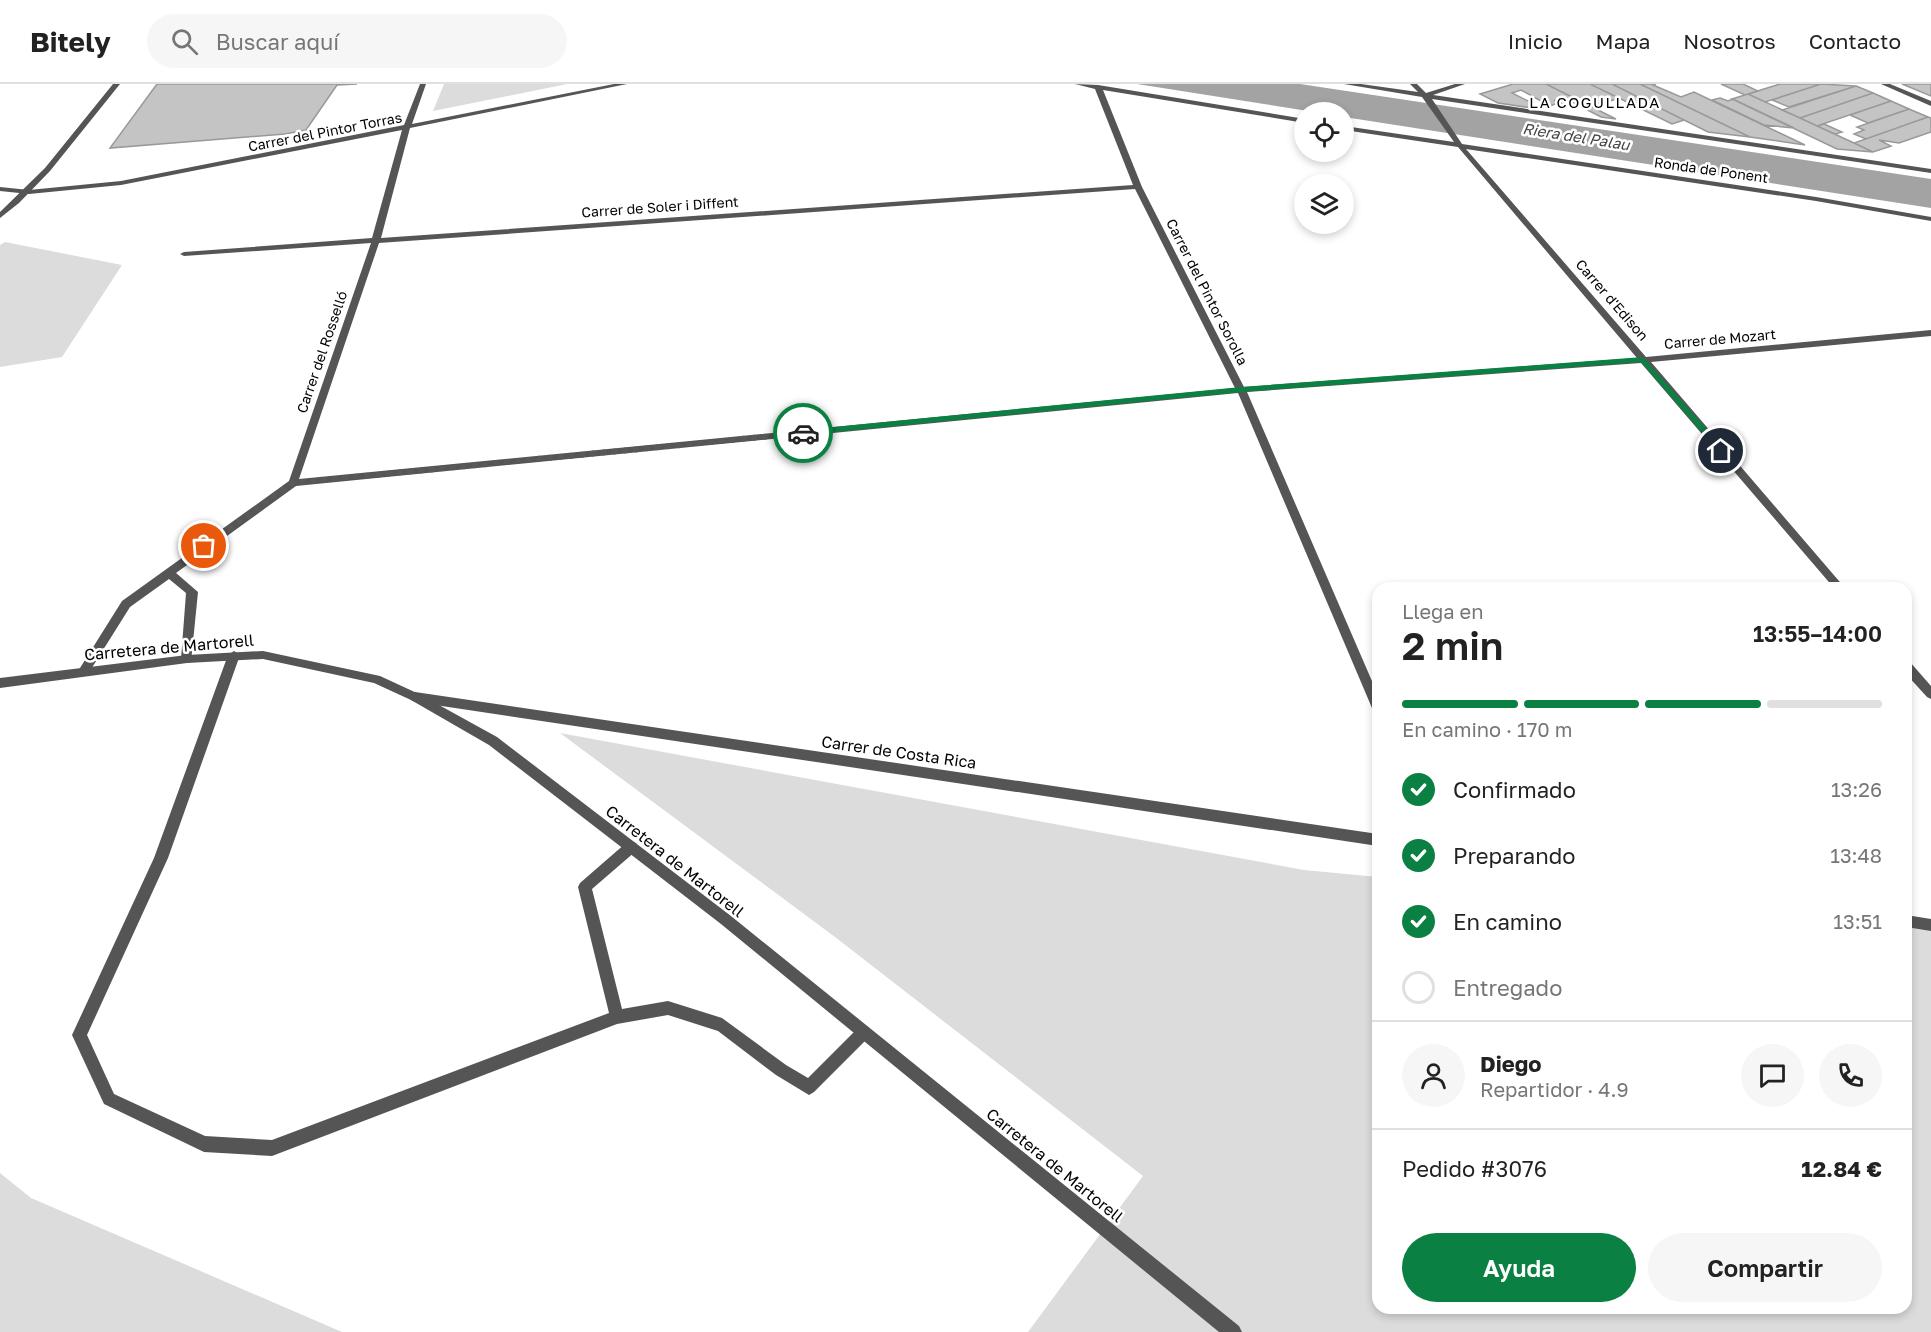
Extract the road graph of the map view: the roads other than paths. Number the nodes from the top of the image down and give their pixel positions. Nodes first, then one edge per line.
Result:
1 (117, 84) edge
2 (423, 84) edge
3 (624, 84) edge
4 (1078, 84) edge
5 (1347, 84) edge
6 (1413, 84) edge
7 (1462, 84) edge
8 (1884, 84) edge
9 (1098, 87) junction
10 (1427, 98) junction
11 (1931, 104) edge
12 (1294, 119) edge
13 (406, 129) junction
14 (1354, 130) edge
15 (1461, 147) junction
16 (1931, 171) edge
17 (1138, 187) junction
18 (0, 189) edge
19 (29, 192) junction
20 (0, 216) edge
21 (1931, 219) edge
22 (376, 240) junction
23 (184, 254) dead end
24 (1931, 333) edge
25 (1643, 360) junction
26 (1241, 390) junction
27 (293, 483) junction
28 (168, 572) junction
29 (1835, 582) edge
30 (234, 654) junction
31 (187, 658) junction
32 (84, 671) junction
33 (1912, 672) edge
34 (0, 683) edge
35 (1372, 694) edge
36 (1931, 694) edge
37 (415, 697) junction
38 (1372, 839) edge
39 (631, 848) junction
40 (1912, 922) edge
41 (1931, 925) edge
42 (617, 1017) junction
43 (863, 1033) junction
44 (1233, 1332) edge

1 - 19 street
2 - 13 street, Carrer del Rosselló
3 - 13 street, Carrer del Pintor Torras
4 - 9 street
5 - 10 street, Ronda de Ponent
6 - 10 street, Carrer d'Edison
7 - 10 street
8 - 11 street
9 - 12 street
9 - 17 street, Carrer del Pintor Sorolla
10 - 15 street, Carrer d'Edison
10 - 16 street, Ronda de Ponent
13 - 19 street, Carrer del Pintor Torras
13 - 22 street, Carrer del Rosselló
14 - 15 street, Ronda de Ponent
15 - 21 street, Ronda de Ponent
15 - 25 street, Carrer d'Edison
17 - 22 street, Carrer de Soler i Diffent
17 - 26 street, Carrer del Pintor Sorolla
18 - 19 street, Carrer del Pintor Torras
19 - 20 street
22 - 23 street, Carrer de Soler i Diffent
22 - 27 street, Carrer del Rosselló
24 - 25 street, Carrer de Mozart
25 - 26 street, Carrer de Mozart
25 - 29 street, Carrer d'Edison
26 - 27 street, Carrer de Mozart
26 - 35 street, Carrer del Pintor Sorolla
27 - 28 street
28 - 31 street
28 - 32 street
30 - 31 street, Carretera de Martorell
30 - 37 street, Carretera de Martorell
30 - 42 street
31 - 32 street, Carretera de Martorell
32 - 34 street, Carretera de Martorell
33 - 36 street
37 - 38 street, Carrer de Costa Rica
37 - 39 street, Carretera de Martorell
39 - 42 street
39 - 43 street, Carretera de Martorell
40 - 41 street
42 - 43 street
43 - 44 street, Carretera de Martorell

